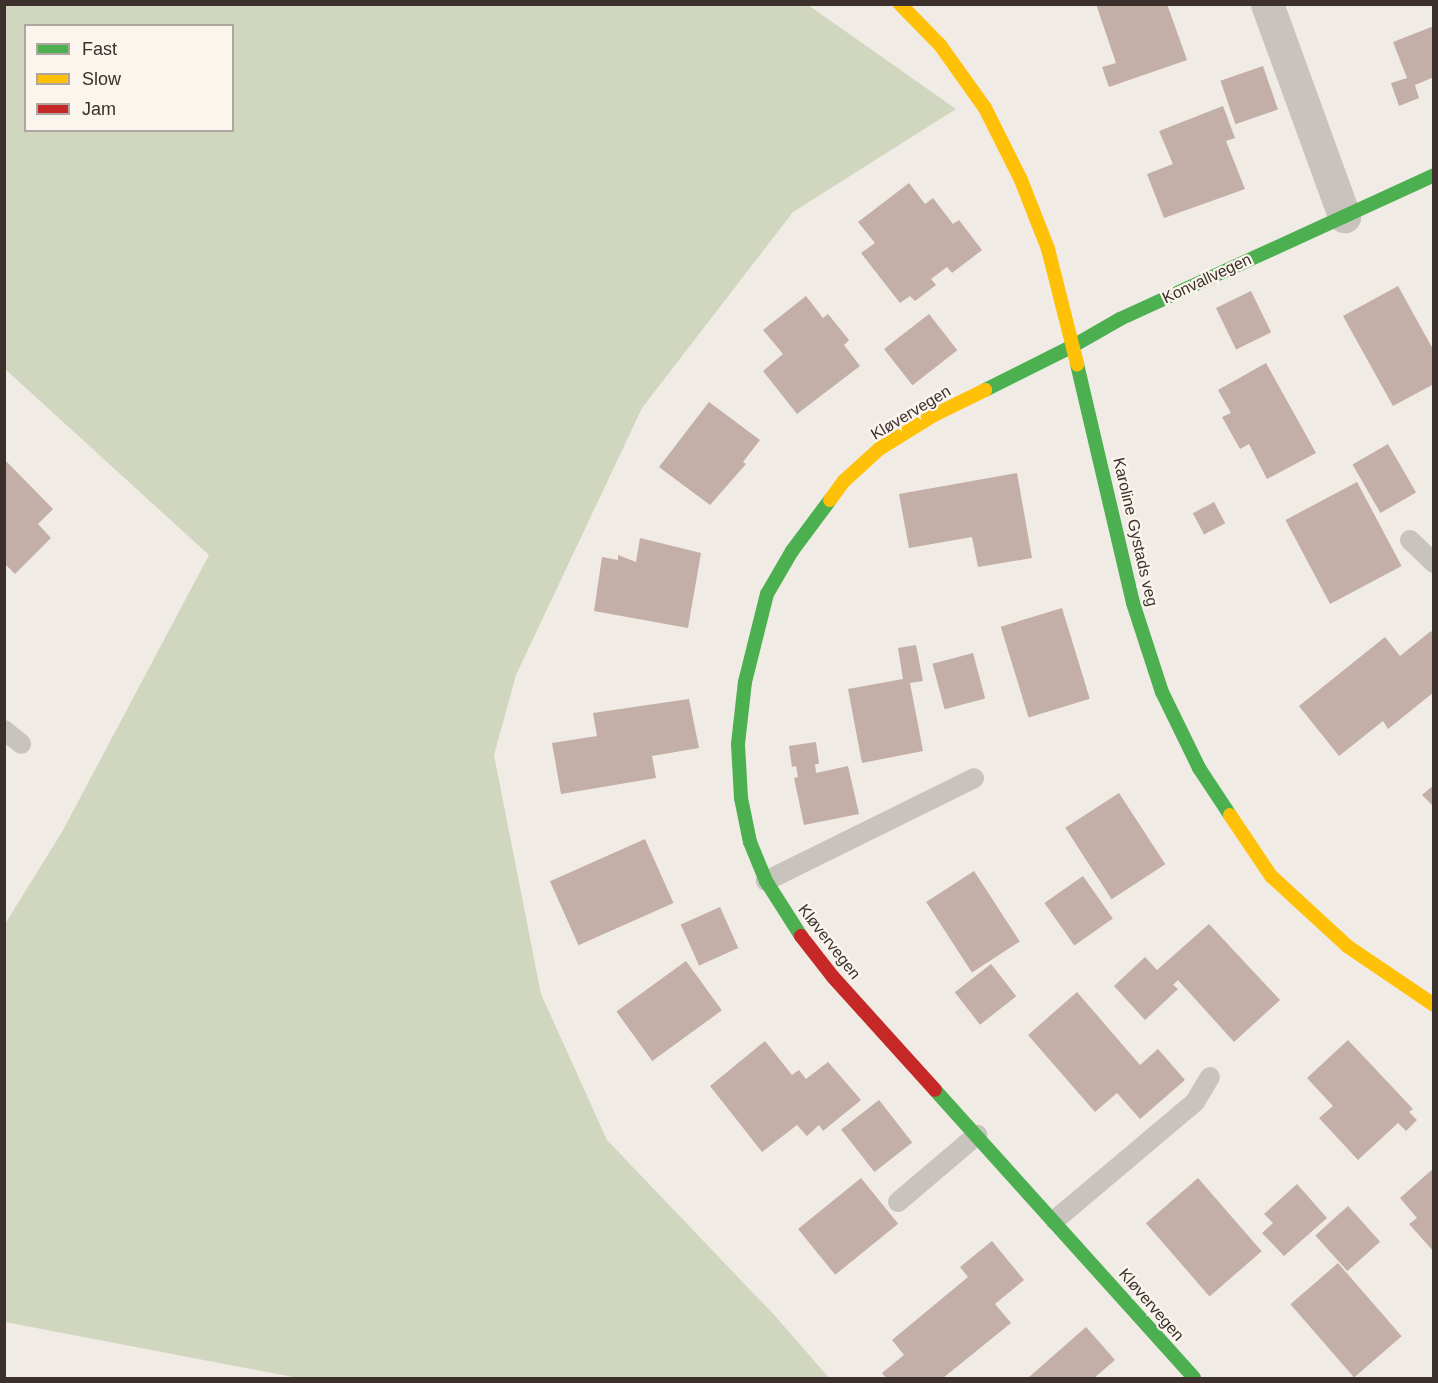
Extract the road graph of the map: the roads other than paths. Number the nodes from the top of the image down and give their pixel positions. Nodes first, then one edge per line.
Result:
1 (900, 4) edge
2 (1267, 4) edge
3 (1434, 175) edge
4 (1344, 216) junction
5 (1072, 346) junction
6 (1410, 540) dead end
7 (1434, 563) edge
8 (4, 730) edge
9 (21, 744) dead end
10 (974, 778) dead end
11 (766, 881) junction
12 (1434, 1005) edge
13 (1210, 1077) dead end
14 (977, 1135) junction
15 (897, 1202) dead end
16 (1055, 1220) junction
17 (1194, 1378) edge

1 - 5 street, Karoline Gystads veg
2 - 4 street
3 - 4 street, Konvallvegen
4 - 5 street, Konvallvegen
5 - 11 street, Kløvervegen
5 - 12 street, Karoline Gystads veg
6 - 7 lane
8 - 9 lane
10 - 11 lane
11 - 14 street, Kløvervegen
13 - 16 lane
14 - 15 lane
14 - 16 street, Kløvervegen
16 - 17 street, Kløvervegen

